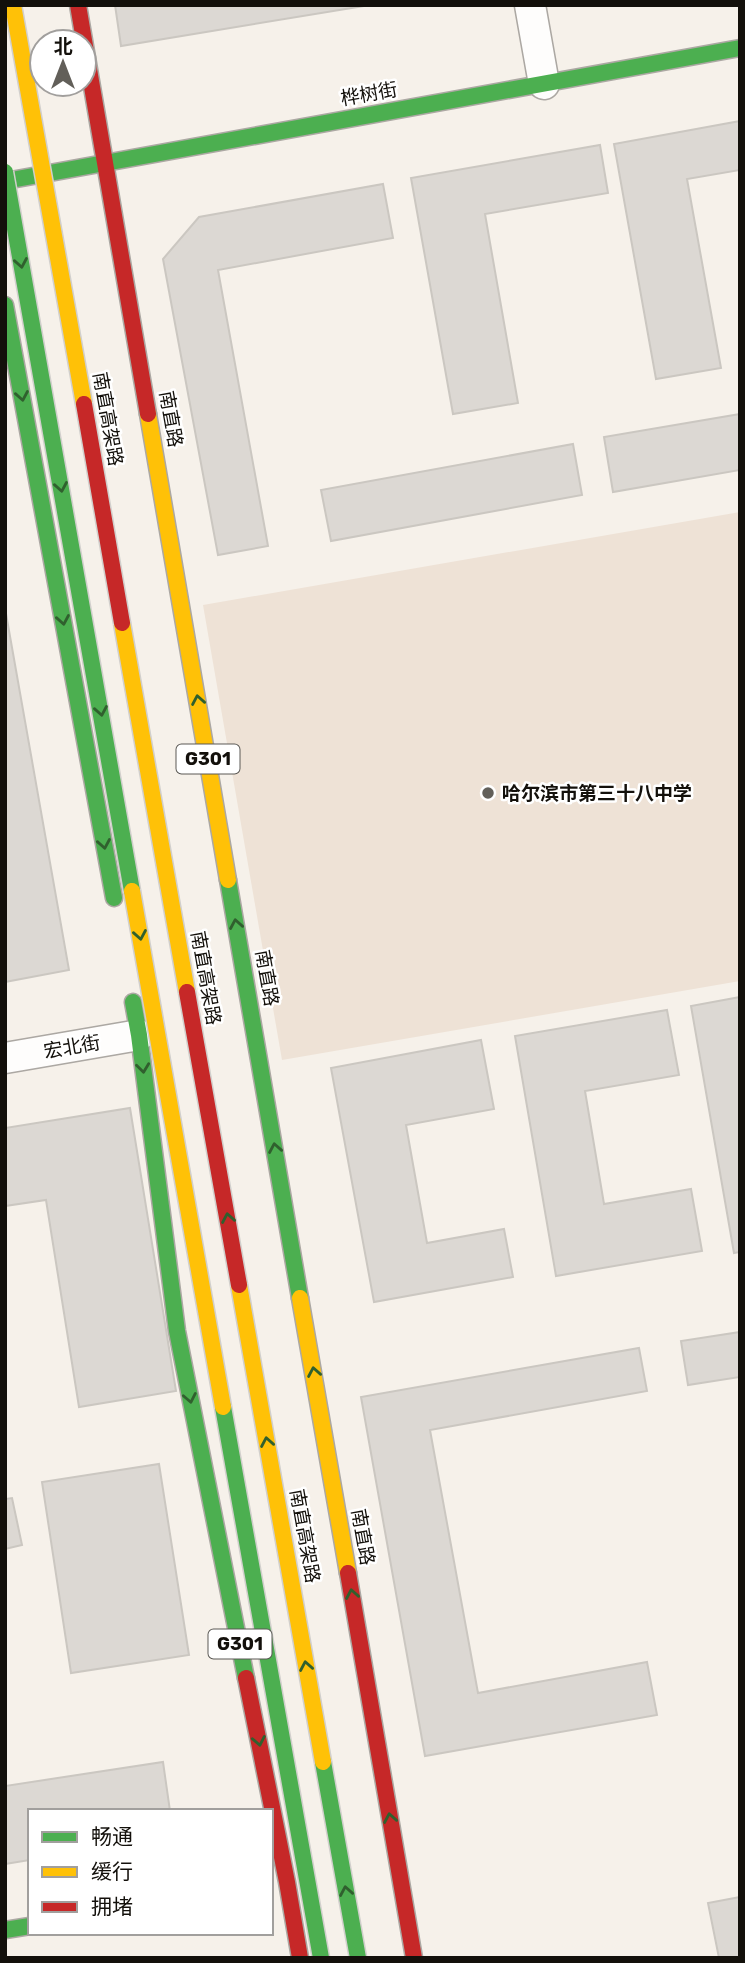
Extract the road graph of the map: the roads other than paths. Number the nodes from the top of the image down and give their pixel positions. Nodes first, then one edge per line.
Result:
1 (13, 5) edge
2 (78, 5) edge
3 (530, 5) edge
4 (740, 48) edge
5 (544, 84) junction
6 (106, 163) junction
7 (5, 172) edge
8 (5, 181) edge
9 (5, 305) edge
10 (117, 910) dead end
11 (131, 990) dead end
12 (139, 1035) junction
13 (5, 1058) edge
14 (265, 1809) edge
15 (273, 1851) edge
16 (279, 1884) edge
17 (28, 1926) edge
18 (5, 1930) edge
19 (300, 1958) edge
20 (321, 1958) edge
21 (358, 1958) edge
22 (414, 1958) edge

21 -> 1 main road, 南直高架路, bridge
2 - 6 main road, 南直路 / G301
3 - 5 street
4 - 5 main road, 桦树街
5 - 6 main road, 桦树街
6 - 8 main road, 桦树街
22 -> 6 main road, 南直路 / G301
7 -> 20 main road, bridge
9 -> 10 main road
11 - 12 main road, G301
12 - 13 street, 宏北街
12 -> 14 main road, G301
15 -> 16 main road, G301
16 - 19 main road, G301
17 - 18 main road

